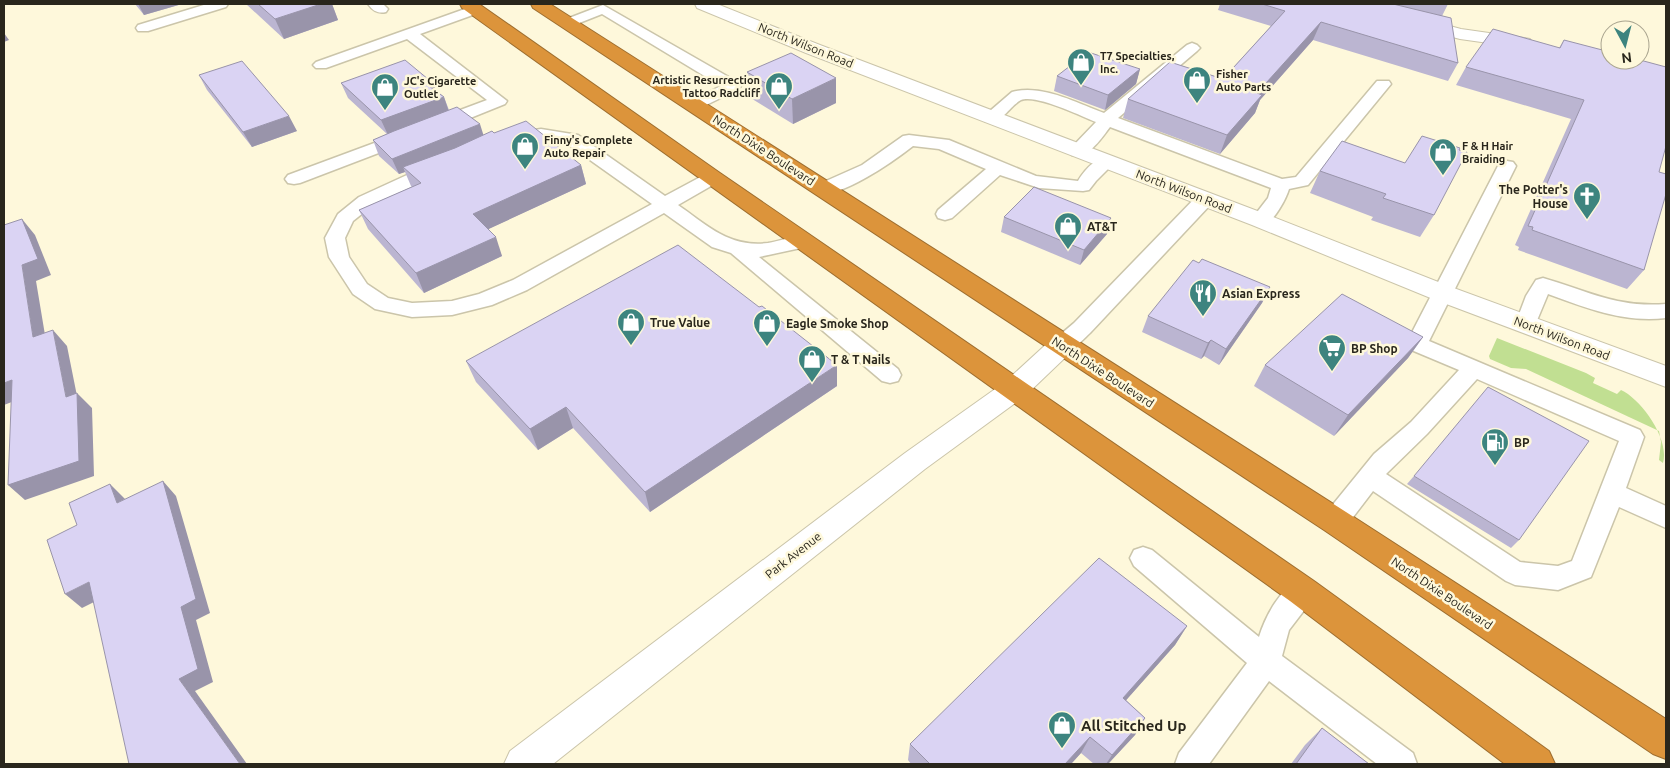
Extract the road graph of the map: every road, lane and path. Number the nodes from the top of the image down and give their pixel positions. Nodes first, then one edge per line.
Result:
1 (221, 4) edge
2 (540, 4) edge
3 (703, 4) edge
4 (1348, 4) edge
5 (472, 7) edge
6 (569, 23) junction
7 (143, 28) dead end
8 (409, 33) junction
9 (1537, 46) edge
10 (1192, 48) dead end
11 (321, 65) dead end
12 (1383, 84) dead end
13 (694, 105) junction
14 (991, 117) junction
15 (1106, 120) junction
16 (493, 145) edge
17 (1078, 151) junction
18 (457, 160) edge
19 (1106, 162) junction
20 (1508, 166) dead end
21 (998, 168) junction
22 (712, 178) junction
23 (294, 179) dead end
24 (1281, 185) junction
25 (823, 189) junction
26 (1205, 199) junction
27 (665, 205) junction
28 (946, 214) dead end
29 (1260, 220) junction
30 (803, 242) junction
31 (738, 251) junction
32 (1442, 293) junction
33 (1666, 311) edge
34 (1526, 325) junction
35 (1062, 345) junction
36 (1474, 368) junction
37 (890, 375) dead end
38 (1666, 377) edge
39 (1015, 389) junction
40 (1371, 477) junction
41 (1612, 493) junction
42 (1666, 517) edge
43 (1335, 521) junction
44 (1143, 558) dead end
45 (1302, 591) junction
46 (1266, 661) junction
47 (1666, 741) edge
48 (523, 764) edge
49 (1190, 764) edge
50 (1402, 764) edge
51 (1536, 764) edge

1 - 7 lane
2 - 6 highway, North Dixie Boulevard
3 - 14 main road, North Wilson Road
4 - 9 main road
5 - 8 lane
5 - 22 highway
6 - 13 highway, North Dixie Boulevard
6 - 13 lane
8 - 11 lane
8 - 23 lane
10 - 15 lane
12 - 24 lane
13 - 25 highway, North Dixie Boulevard
14 - 15 lane
14 - 17 main road, North Wilson Road
15 - 17 lane
15 - 24 lane
16 - 27 lane
17 - 19 main road, North Wilson Road
18 - 27 lane
19 - 21 lane
19 - 26 main road, North Wilson Road
20 - 32 lane
21 - 25 lane
21 - 28 lane
22 - 27 lane
22 - 30 highway
24 - 29 lane
25 - 35 highway, North Dixie Boulevard
26 - 29 main road, North Wilson Road
26 - 35 lane
27 - 31 lane
29 - 32 main road, North Wilson Road
30 - 31 lane
30 - 39 highway
31 - 37 lane
32 - 34 main road, North Wilson Road
32 - 36 lane
33 - 34 lane
34 - 38 main road, North Wilson Road
35 - 39 main road, Park Avenue
35 - 43 highway, North Dixie Boulevard
36 - 40 lane
36 - 41 lane
39 - 45 highway
39 - 48 main road, Park Avenue
40 - 41 lane
40 - 43 lane
41 - 42 lane
43 - 47 highway, North Dixie Boulevard
44 - 46 lane
45 - 46 lane
45 - 51 highway
46 - 49 lane
46 - 50 lane

